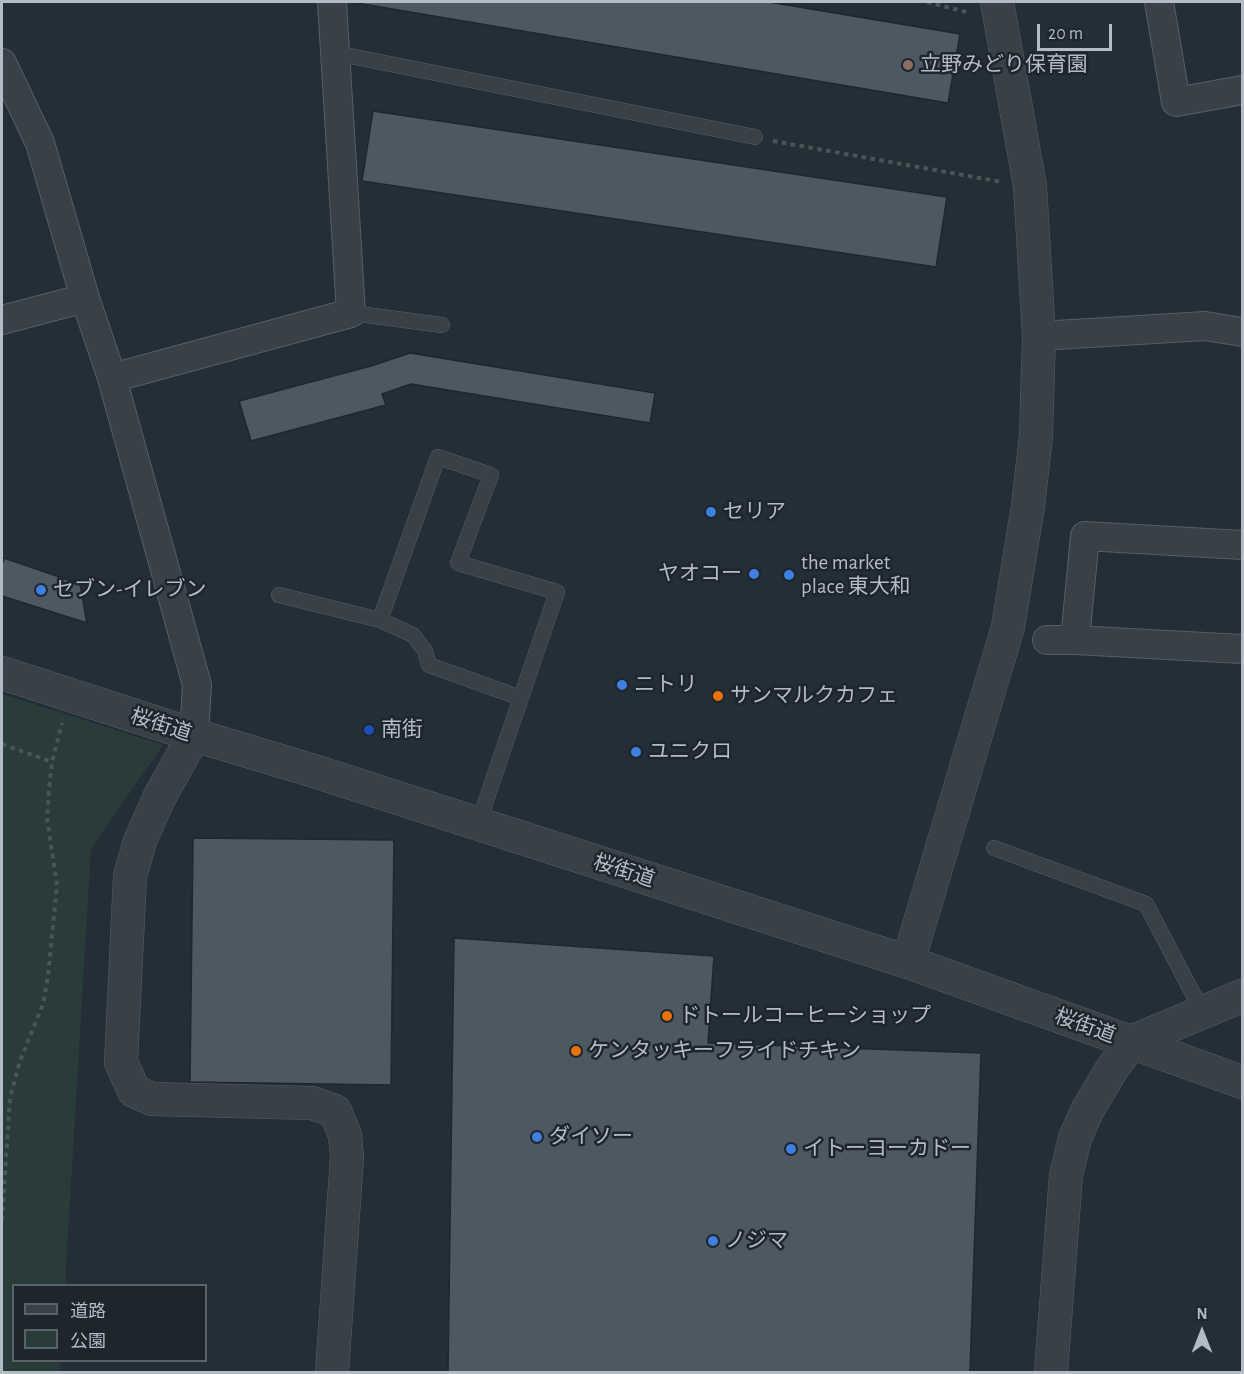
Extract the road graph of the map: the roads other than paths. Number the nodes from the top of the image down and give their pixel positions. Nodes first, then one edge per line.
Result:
1 (332, 2) edge
2 (1159, 2) edge
3 (999, 10) edge
4 (335, 52) junction
5 (2, 63) edge
6 (1242, 90) edge
7 (755, 137) road end
8 (86, 298) junction
9 (351, 313) junction
10 (2, 320) edge
11 (442, 325) dead end
12 (1242, 332) edge
13 (1040, 336) junction
14 (112, 378) junction
15 (1242, 545) edge
16 (279, 595) dead end
17 (380, 620) junction
18 (1047, 640) dead end
19 (1075, 640) junction
20 (1242, 649) edge
21 (2, 673) edge
22 (521, 698) junction
23 (194, 735) junction
24 (478, 824) junction
25 (994, 848) dead end
26 (908, 962) junction
27 (1242, 996) edge
28 (1203, 1013) junction
29 (1131, 1042) junction
30 (1242, 1082) edge
31 (332, 1372) edge
32 (1051, 1372) edge

1 - 4 street
2 - 6 street
3 - 13 street
4 - 7 lane
4 - 9 street
5 - 8 street
8 - 10 street
8 - 14 street
9 - 11 lane
9 - 14 street
12 - 13 street
13 - 26 street
14 - 23 street
15 - 19 street
16 - 17 lane
17 - 22 lane
17 - 22 lane
18 - 19 street
19 - 20 street
21 - 23 street, 桜街道
22 - 24 lane
23 - 24 street, 桜街道
23 - 31 street
24 - 26 street, 桜街道
25 - 28 lane
26 - 29 street, 桜街道
27 - 28 street
28 - 29 street
29 - 30 street, 桜街道
29 - 32 street

